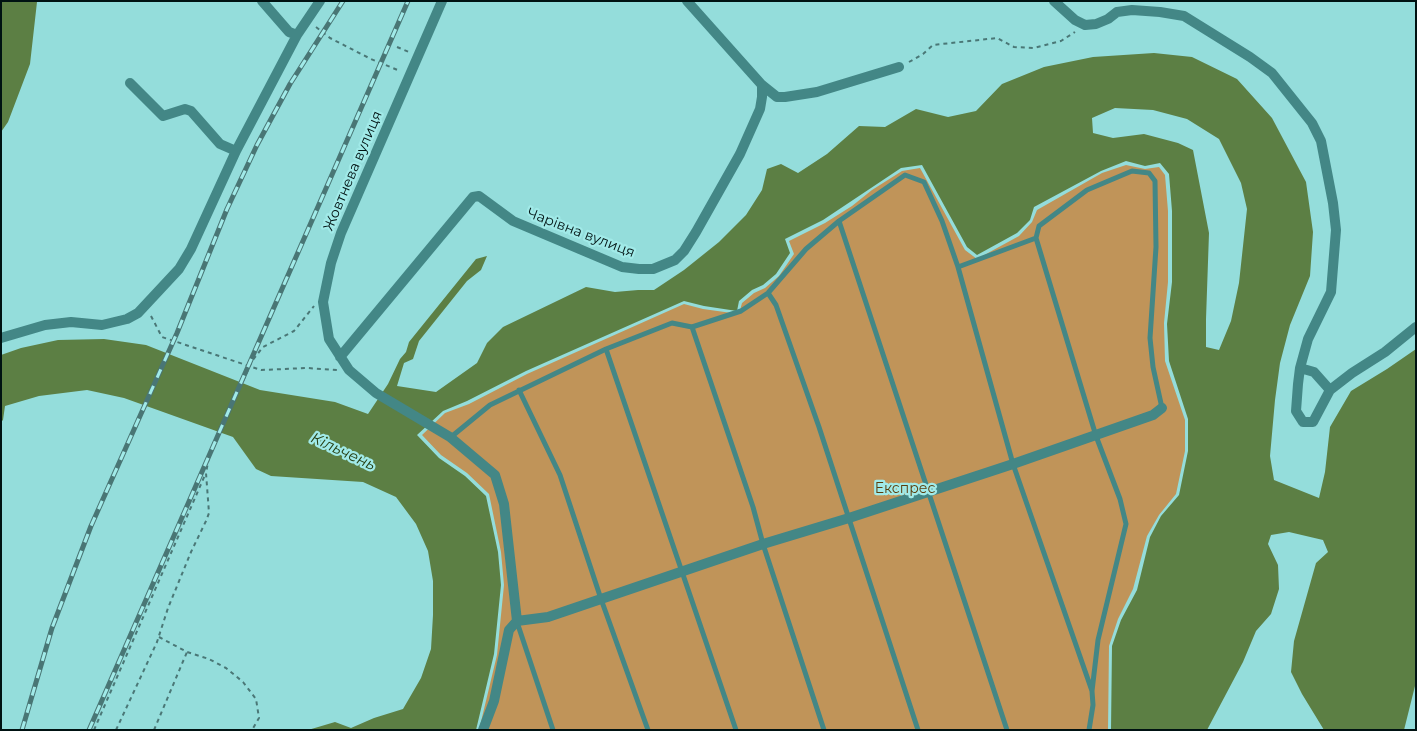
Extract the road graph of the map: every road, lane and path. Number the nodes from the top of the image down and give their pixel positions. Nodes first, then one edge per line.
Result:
1 (262, 1) edge
2 (320, 1) edge
3 (442, 1) edge
4 (687, 1) edge
5 (1054, 1) edge
6 (308, 21) junction
7 (1085, 25) junction
8 (297, 35) junction
9 (397, 47) dead end
10 (408, 52) dead end
11 (898, 67) joint
12 (410, 75) junction
13 (130, 83) dead end
14 (762, 85) junction
15 (236, 151) junction
16 (839, 221) junction
17 (1036, 238) junction
18 (958, 267) junction
19 (768, 293) junction
20 (324, 296) junction
21 (147, 304) junction
22 (692, 326) junction
23 (1416, 327) edge
24 (1, 338) edge
25 (606, 349) junction
26 (340, 357) junction
27 (1300, 368) junction
28 (349, 370) junction
29 (518, 390) junction
30 (1330, 390) junction
31 (1162, 408) joint
32 (1096, 436) junction
33 (450, 437) junction
34 (1013, 464) junction
35 (206, 473) junction
36 (930, 491) junction
37 (849, 518) junction
38 (763, 544) junction
39 (683, 572) junction
40 (601, 599) junction
41 (517, 621) junction
42 (159, 637) junction
43 (187, 652) junction
44 (1092, 690) junction
45 (94, 730) edge
46 (116, 730) edge
47 (154, 730) edge
48 (252, 730) edge
49 (483, 730) edge
50 (553, 730) edge
51 (648, 730) edge
52 (736, 730) edge
53 (824, 730) edge
54 (918, 730) edge
55 (1007, 730) edge
56 (1089, 730) edge

1 - 8 street
2 - 6 street
3 - 12 street, Жовтнева вулиця
4 - 14 street
5 - 7 street
6 - 8 street
6 - 12 path
7 - 11 path
7 - 27 street
8 - 15 street
9 - 10 path
11 - 14 street
12 - 20 street, Жовтнева вулиця
13 - 15 street
14 - 26 street, Чарівна вулиця
15 - 21 street
16 - 18 lane
16 - 19 lane
16 - 36 lane
17 - 18 lane
17 - 31 lane
17 - 32 lane
18 - 34 lane
19 - 22 lane
19 - 37 lane
20 - 26 street, Жовтнева вулиця
20 - 35 path
21 - 24 street
21 - 28 path
22 - 25 lane
22 - 38 lane
23 - 30 street
25 - 29 lane
25 - 39 lane
26 - 28 street, Жовтнева вулиця
27 - 30 street
27 - 30 street
28 - 33 street, Жовтнева вулиця
29 - 33 lane
29 - 40 lane
31 - 32 street
32 - 34 street
32 - 44 lane
33 - 41 street, Жовтнева вулиця
34 - 36 street
34 - 44 lane
35 - 42 path
35 - 45 path
36 - 37 street
36 - 55 lane
37 - 38 street
37 - 54 lane
38 - 39 street
38 - 53 lane
39 - 40 street
39 - 52 lane
40 - 41 street
40 - 51 lane
41 - 49 street
41 - 50 lane
42 - 43 path
42 - 46 path
43 - 47 path
43 - 48 path
44 - 56 lane

